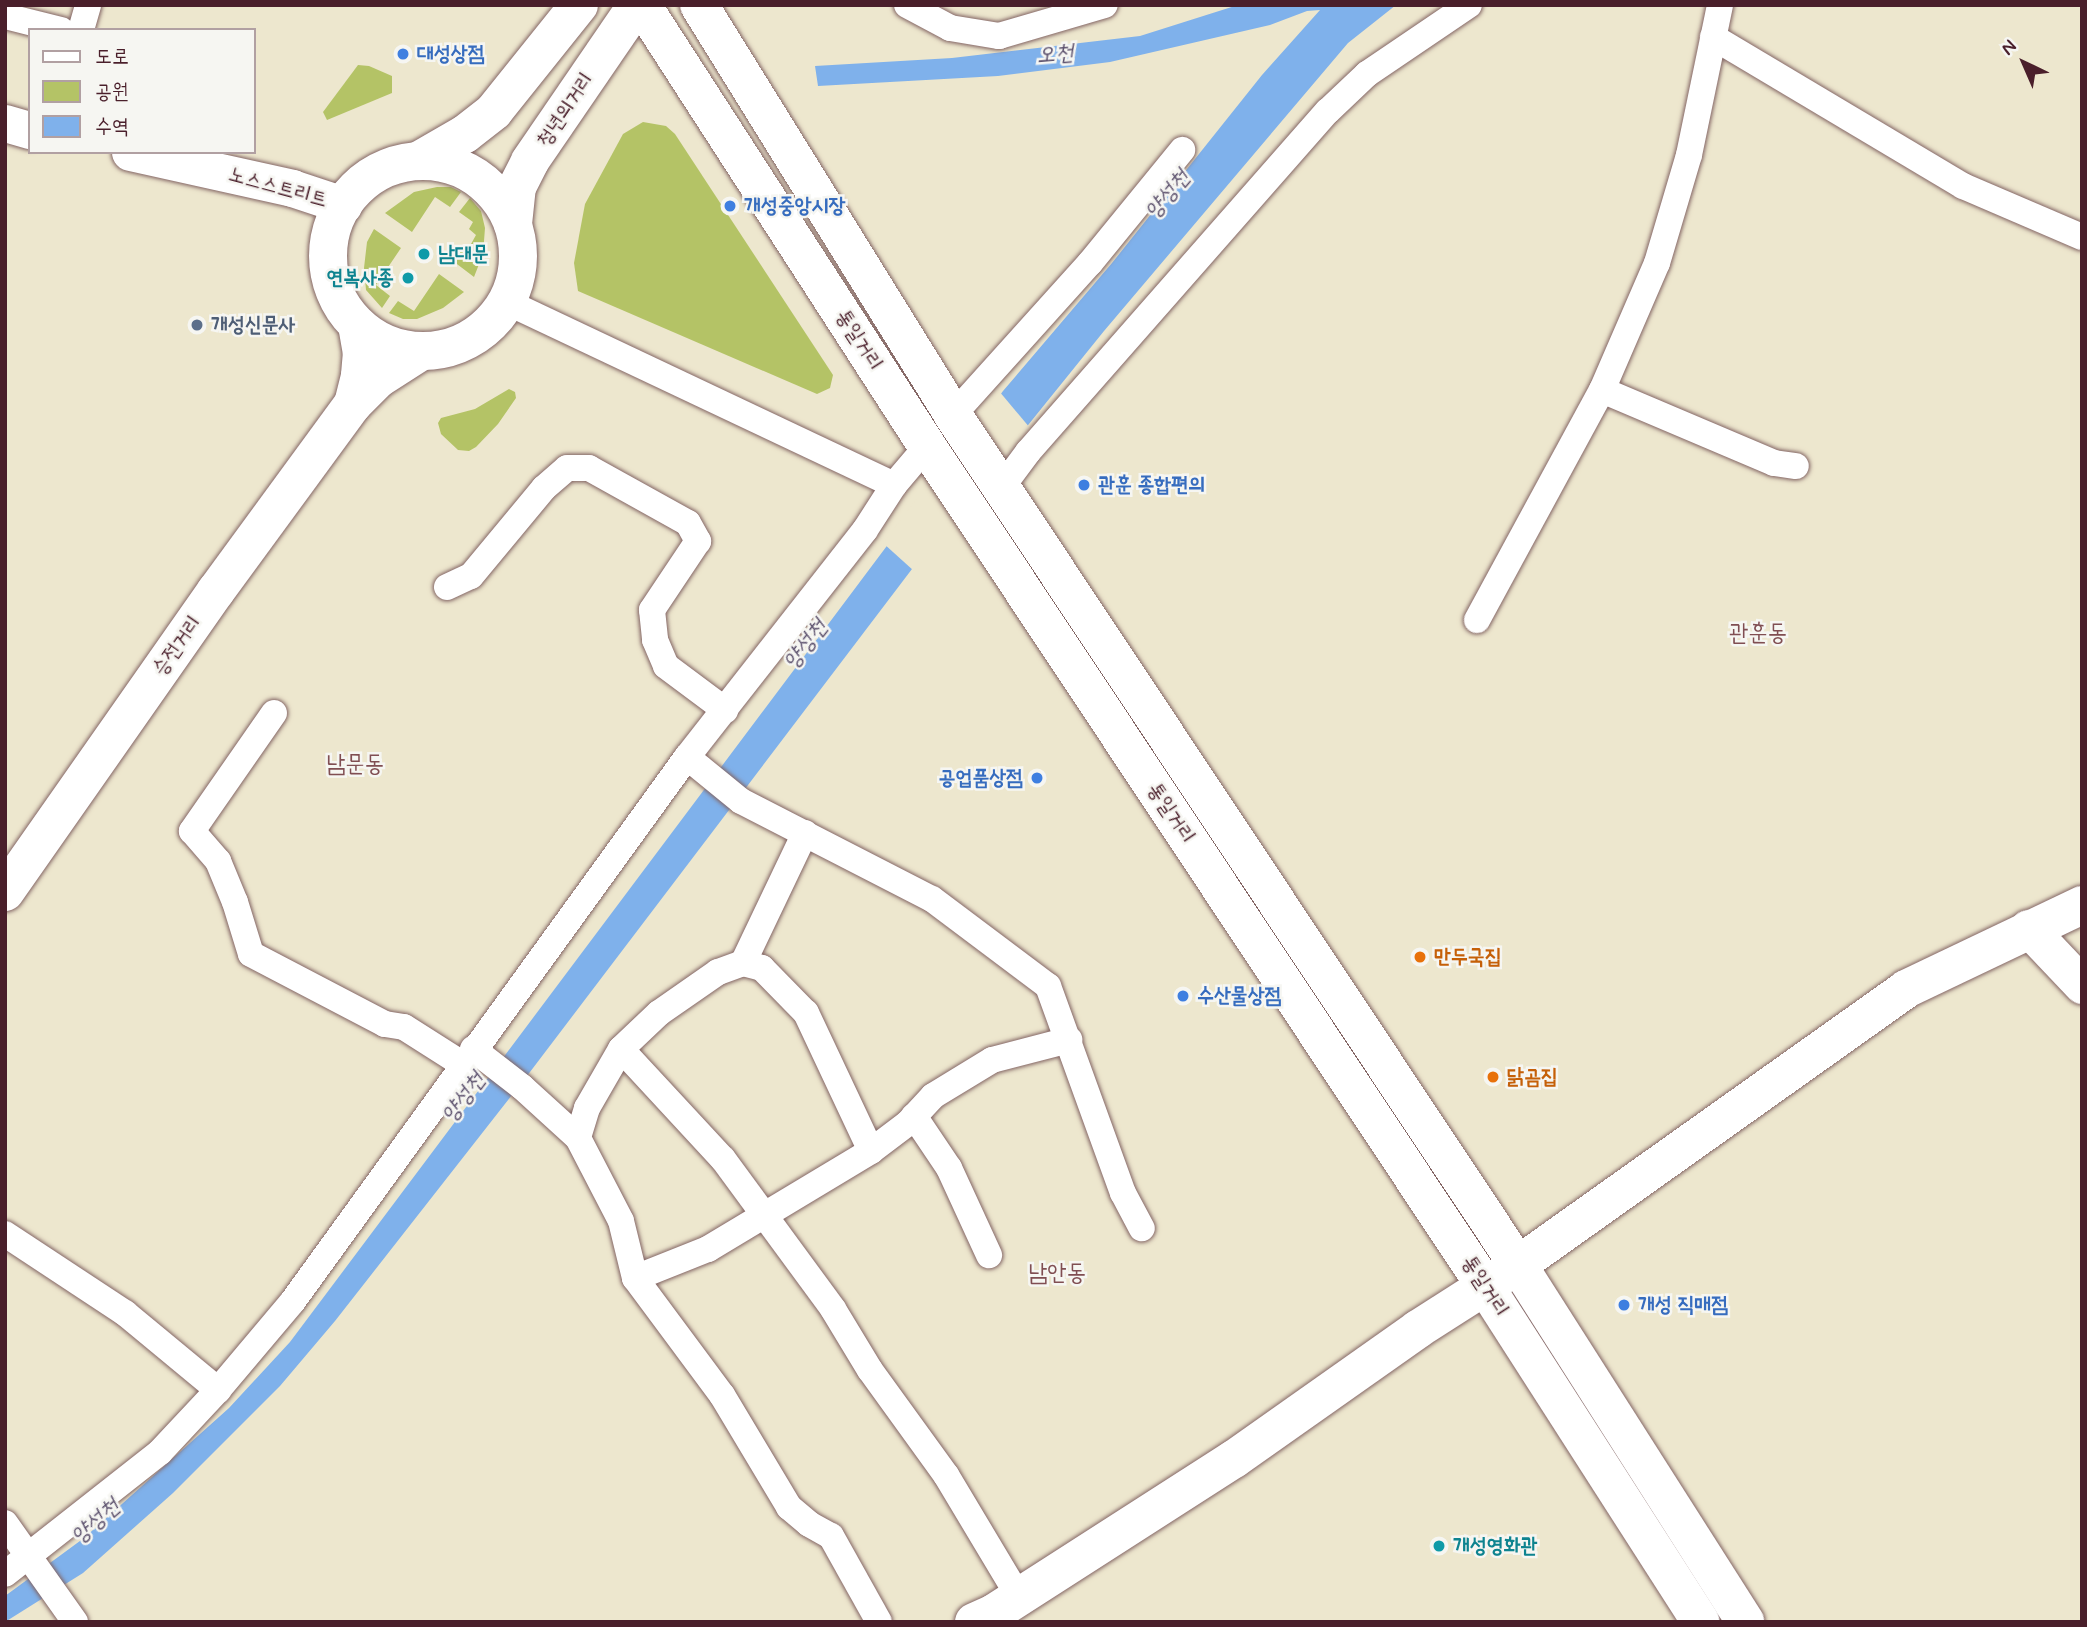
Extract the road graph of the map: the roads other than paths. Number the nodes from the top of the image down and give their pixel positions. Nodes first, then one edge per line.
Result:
1 (88, 5) edge
2 (639, 5) edge
3 (699, 5) edge
4 (907, 5) edge
5 (1105, 5) edge
6 (1469, 5) edge
7 (1720, 5) edge
8 (570, 9) edge
9 (5, 16) edge
10 (53, 28) edge
11 (82, 28) edge
12 (1713, 37) junction
13 (5, 123) edge
14 (28, 129) edge
15 (1182, 150) dead end
16 (139, 154) edge
17 (418, 161) junction
18 (343, 205) junction
19 (513, 223) junction
20 (2082, 237) edge
21 (507, 302) junction
22 (357, 325) junction
23 (420, 352) junction
24 (1602, 390) junction
25 (353, 404) junction
26 (953, 415) junction
27 (928, 446) junction
28 (1796, 466) dead end
29 (894, 485) junction
30 (1002, 487) junction
31 (447, 587) dead end
32 (1477, 620) dead end
33 (725, 710) junction
34 (274, 713) dead end
35 (696, 765) junction
36 (805, 832) junction
37 (5, 892) edge
38 (2082, 905) edge
39 (2028, 929) junction
40 (743, 963) junction
41 (2082, 985) edge
42 (1069, 1040) junction
43 (621, 1049) junction
44 (472, 1056) junction
45 (914, 1116) junction
46 (578, 1138) junction
47 (871, 1151) junction
48 (763, 1214) junction
49 (1142, 1228) dead end
50 (5, 1234) edge
51 (989, 1255) dead end
52 (1518, 1265) junction
53 (635, 1278) junction
54 (1486, 1286) junction
55 (218, 1390) junction
56 (5, 1523) edge
57 (31, 1561) junction
58 (5, 1574) edge
59 (1019, 1597) junction
60 (75, 1622) edge
61 (879, 1622) edge
62 (974, 1622) edge
63 (1701, 1622) edge
64 (1745, 1622) edge

1 - 11 street
2 - 19 main road, 청년의거리
2 - 27 main road, 통일거리
3 - 26 main road, 통일거리
4 - 5 street
6 - 30 street
7 - 12 street
8 - 17 main road
9 - 10 street
12 - 20 street
12 - 24 street
13 - 14 main road
15 - 26 street
16 - 18 main road, 노스스트리트
17 - 18 main road
17 - 19 main road
18 - 22 main road
19 - 21 main road
21 - 23 main road
21 - 29 street
22 - 23 main road
22 - 25 main road
23 - 25 main road, 승전거리
24 - 28 street
24 - 32 street
25 - 37 main road, 승전거리
26 - 30 main road, 통일거리
27 - 29 street
27 - 54 main road, 통일거리
29 - 33 street
30 - 52 main road, 통일거리
31 - 33 street
33 - 35 street
34 - 44 street
35 - 36 street
35 - 44 street
36 - 40 street
36 - 42 street
38 - 39 main road
39 - 41 main road
39 - 52 main road
40 - 43 street
40 - 47 street
42 - 45 street
42 - 49 street
43 - 46 street
43 - 48 street
44 - 46 street
44 - 55 street
45 - 47 street
45 - 51 street
46 - 53 street
47 - 48 street
48 - 53 street
48 - 59 street
50 - 55 street
52 - 54 main road
52 - 64 main road, 통일거리
53 - 61 street
54 - 59 main road
54 - 63 main road, 통일거리
55 - 57 street
56 - 57 street
57 - 58 street
57 - 60 street
59 - 62 main road

